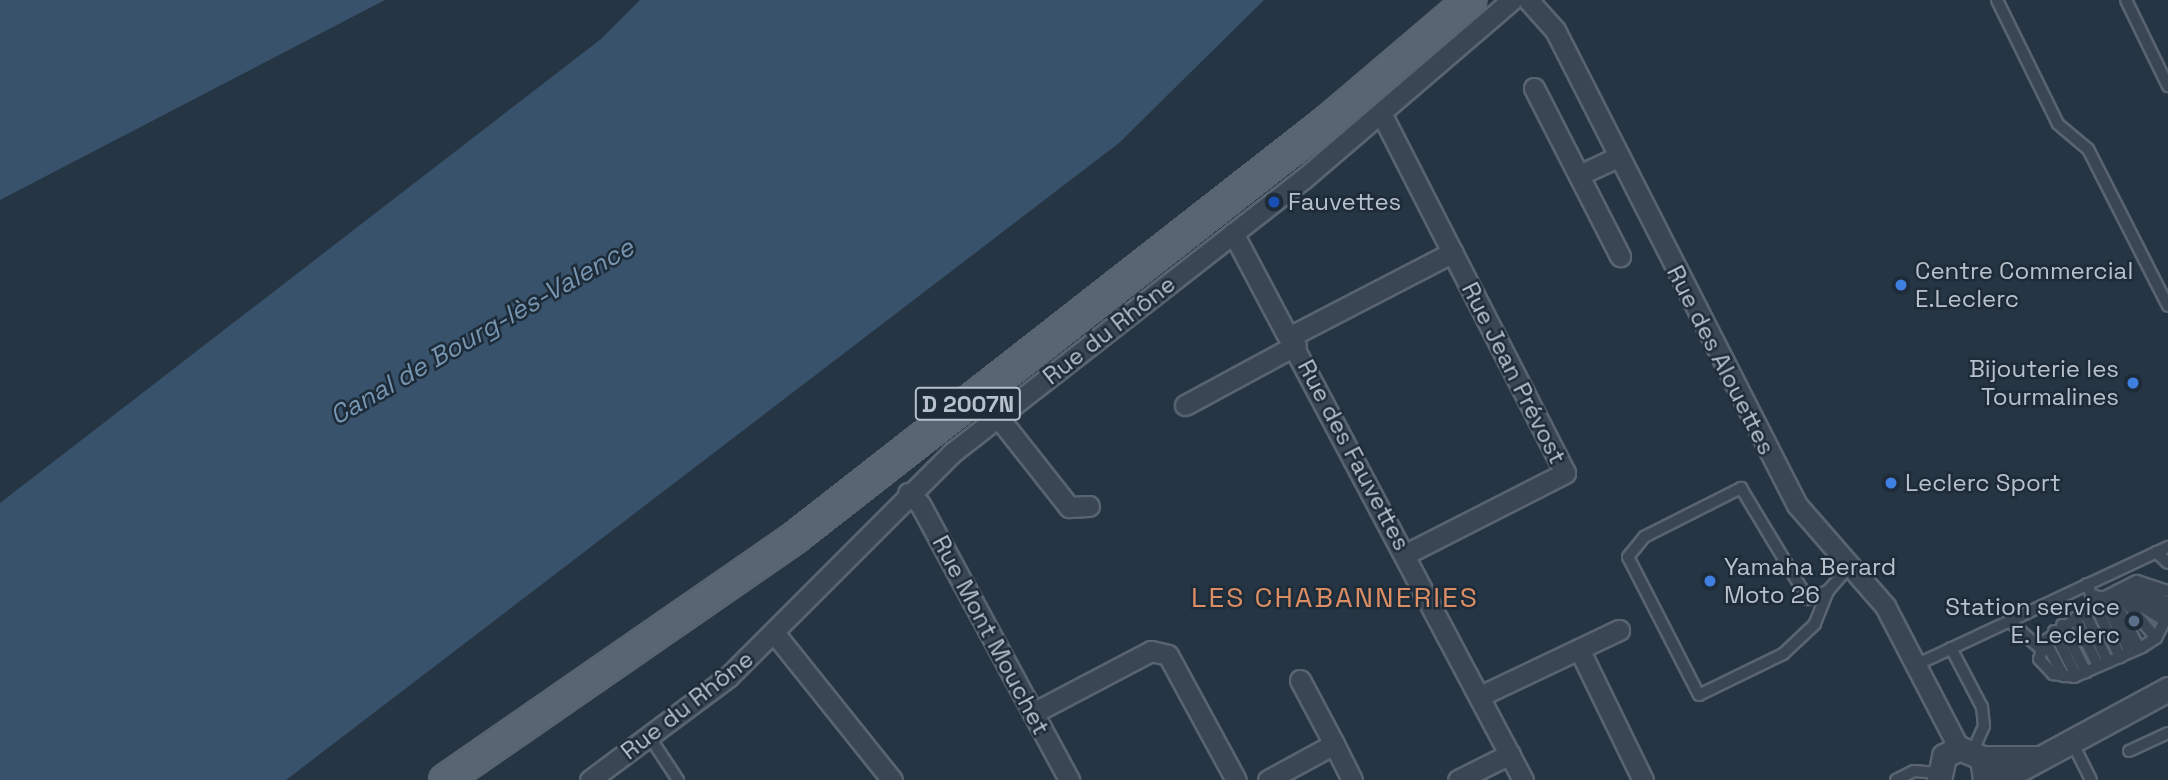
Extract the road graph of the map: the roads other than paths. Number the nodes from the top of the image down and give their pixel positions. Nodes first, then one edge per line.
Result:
1 (1470, 0) edge
2 (1512, 0) edge
3 (1528, 0) edge
4 (1997, 0) edge
5 (2126, 0) edge
6 (2168, 86) edge
7 (1534, 88) dead end
8 (1381, 113) junction
9 (1618, 157) junction
10 (1579, 175) junction
11 (1233, 233) junction
12 (1453, 252) junction
13 (1620, 256) dead end
14 (2168, 306) edge
15 (1293, 340) junction
16 (1185, 405) dead end
17 (998, 417) junction
18 (908, 493) junction
19 (1089, 506) dead end
20 (2168, 547) edge
21 (2156, 552) junction
22 (1406, 554) junction
23 (2168, 563) edge
24 (1850, 566) junction
25 (1828, 591) junction
26 (2168, 591) edge
27 (2109, 592) junction
28 (2168, 603) edge
29 (2080, 615) junction
30 (2010, 621) junction
31 (2164, 625) edge
32 (2058, 628) junction
33 (1619, 630) dead end
34 (775, 634) junction
35 (2044, 645) junction
36 (1951, 648) junction
37 (1579, 649) junction
38 (2129, 652) junction
39 (2108, 662) junction
40 (1918, 664) junction
41 (2098, 666) junction
42 (2081, 674) junction
43 (1300, 680) dead end
44 (2168, 689) edge
45 (1480, 696) junction
46 (1932, 707) junction
47 (1033, 713) junction
48 (2168, 733) edge
49 (649, 736) junction
50 (2071, 741) junction
51 (1334, 744) junction
52 (2129, 751) dead end
53 (1510, 754) junction
54 (2038, 758) junction
55 (1975, 759) edge
56 (1938, 775) edge
57 (445, 780) edge
58 (590, 780) edge
59 (678, 780) edge
60 (892, 780) edge
61 (1069, 780) edge
62 (1236, 780) edge
63 (1268, 780) edge
64 (1352, 780) edge
65 (1458, 780) edge
66 (1523, 780) edge
67 (1643, 780) edge
68 (1896, 780) edge
69 (2000, 780) edge
70 (2091, 780) edge

1 - 57 main road, D 2007N
2 - 8 street, Rue du Rhône
3 - 9 street, Rue des Alouettes
4 - 14 lane
5 - 6 lane
7 - 10 street
8 - 11 street, Rue du Rhône
8 - 12 street, Rue Jean Prévost
9 - 10 street
9 - 24 street, Rue des Alouettes
10 - 13 street
11 - 15 street, Rue des Fauvettes
11 - 17 street, Rue du Rhône
12 - 15 street
12 - 22 street, Rue Jean Prévost
15 - 16 street
15 - 22 street, Rue des Fauvettes
17 - 18 street, Rue du Rhône
17 - 19 street
18 - 34 street, Rue du Rhône
18 - 47 street, Rue Mont Mouchet
20 - 21 lane
21 - 23 lane
21 - 27 lane
22 - 45 street, Rue des Fauvettes
24 - 25 lane
24 - 40 street, Rue des Alouettes
25 - 25 lane
26 - 27 lane
27 - 28 lane
27 - 29 lane
27 - 30 lane
27 - 31 lane
27 - 31 lane
27 - 38 lane
27 - 38 lane
29 - 32 lane
29 - 39 lane
29 - 41 lane
30 - 35 lane
30 - 36 lane
31 - 38 lane
32 - 35 lane
32 - 42 lane
33 - 37 street
34 - 49 street, Rue du Rhône
34 - 60 street
35 - 42 lane
36 - 40 lane
36 - 55 lane
37 - 45 street
37 - 67 street
38 - 39 lane
39 - 41 lane
40 - 46 street, Rue des Alouettes
41 - 42 lane
43 - 51 street
44 - 50 street
45 - 53 street, Rue des Fauvettes
46 - 55 street
46 - 56 street
47 - 61 street, Rue Mont Mouchet
47 - 62 street
48 - 52 lane
49 - 58 street, Rue du Rhône
49 - 59 lane
50 - 54 street
50 - 70 lane
51 - 63 street
51 - 64 street
53 - 65 street
53 - 66 street, Rue des Fauvettes
54 - 55 street
54 - 69 street
55 - 56 street
56 - 68 lane

